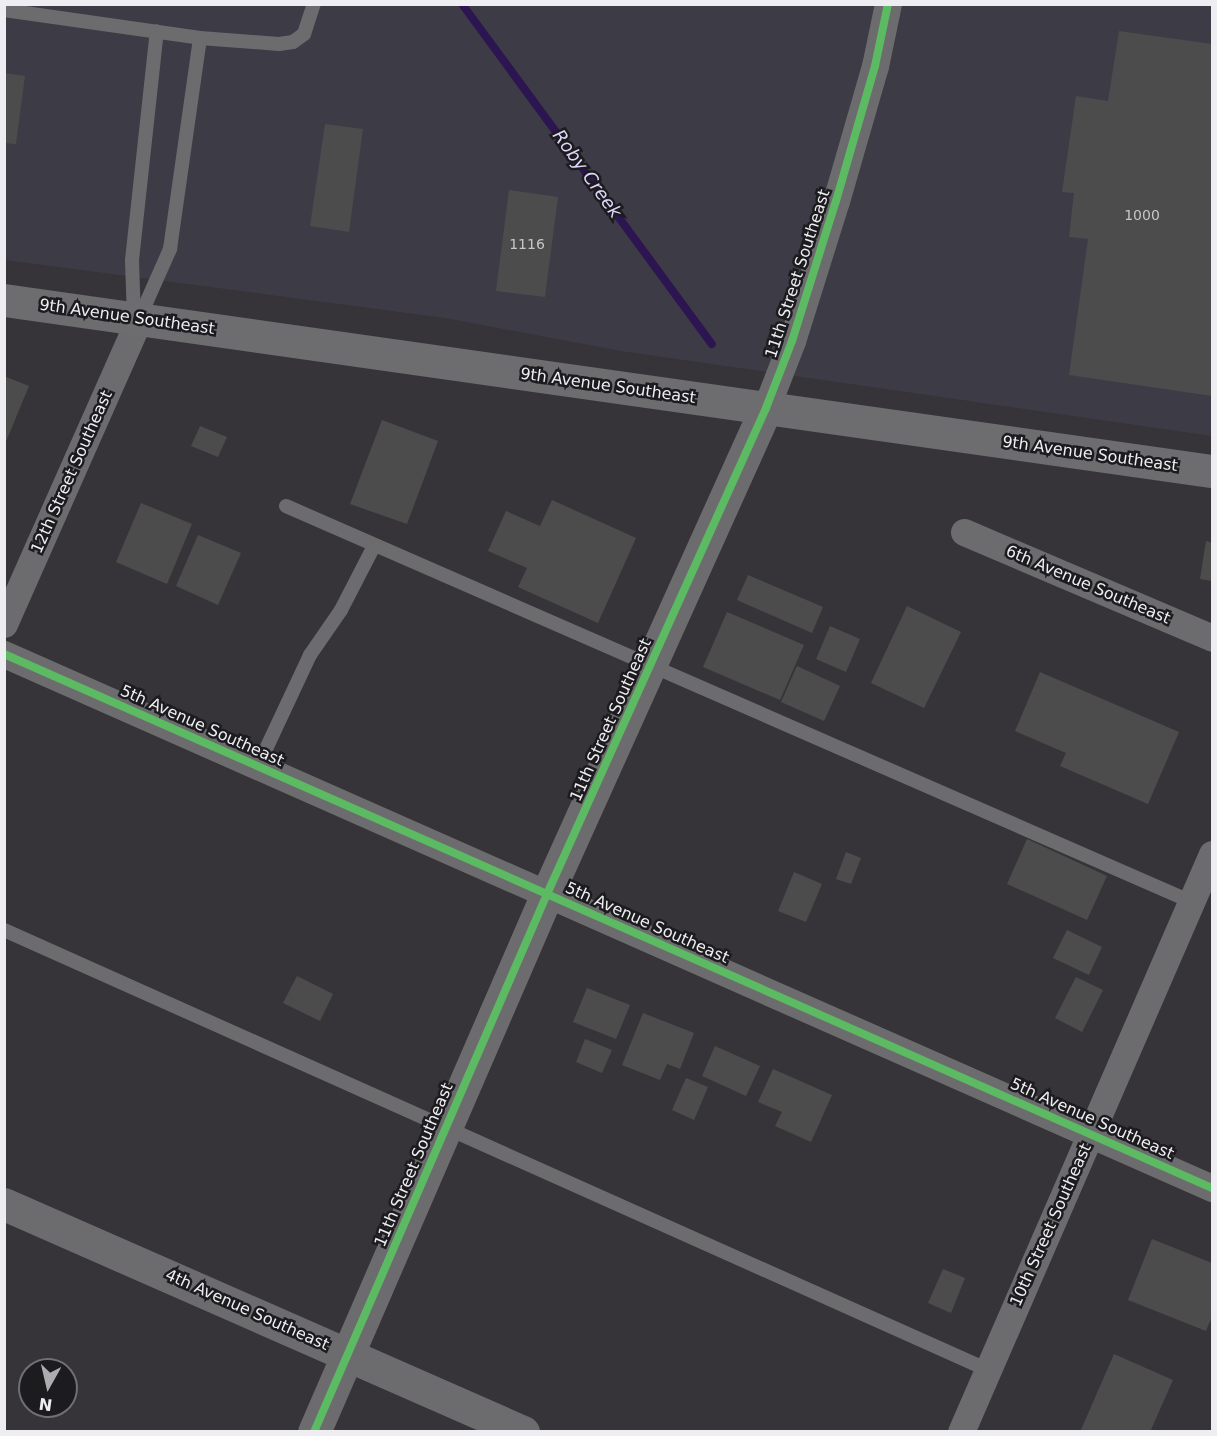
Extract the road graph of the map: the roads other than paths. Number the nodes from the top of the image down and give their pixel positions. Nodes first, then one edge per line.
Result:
1 (314, 4) edge
2 (888, 4) edge
3 (4, 10) edge
4 (156, 32) junction
5 (200, 38) junction
6 (4, 300) edge
7 (137, 319) junction
8 (766, 408) junction
9 (1212, 471) edge
10 (286, 506) dead end
11 (964, 532) dead end
12 (374, 546) junction
13 (4, 624) edge
14 (1212, 638) edge
15 (4, 654) edge
16 (649, 668) junction
17 (258, 766) junction
18 (1212, 854) edge
19 (547, 894) junction
20 (1192, 902) junction
21 (4, 930) edge
22 (444, 1126) junction
23 (1091, 1133) junction
24 (1212, 1188) edge
25 (4, 1204) edge
26 (347, 1354) junction
27 (988, 1370) junction
28 (314, 1431) edge
29 (523, 1431) edge
30 (961, 1431) edge

1 - 5 lane
2 - 8 street, 11th Street Southeast
3 - 4 lane
4 - 5 lane
4 - 7 lane
5 - 7 lane
6 - 7 main road, 9th Avenue Southeast
7 - 8 main road, 9th Avenue Southeast
7 - 13 street, 12th Street Southeast
8 - 9 main road, 9th Avenue Southeast
8 - 16 street, 11th Street Southeast
10 - 12 lane
11 - 14 street, 6th Avenue Southeast
12 - 16 lane
12 - 17 lane
15 - 17 street, 5th Avenue Southeast
16 - 19 street, 11th Street Southeast
16 - 20 lane
17 - 19 street, 5th Avenue Southeast
18 - 20 street, 10th Street Southeast
19 - 22 street, 11th Street Southeast
19 - 23 street, 5th Avenue Southeast
20 - 23 street, 10th Street Southeast
21 - 22 lane
22 - 26 street, 11th Street Southeast
22 - 27 lane
23 - 24 street, 5th Avenue Southeast
23 - 27 street, 10th Street Southeast
25 - 26 street, 4th Avenue Southeast
26 - 28 street, 11th Street Southeast
26 - 29 street, 4th Avenue Southeast
27 - 30 street, 10th Street Southeast

